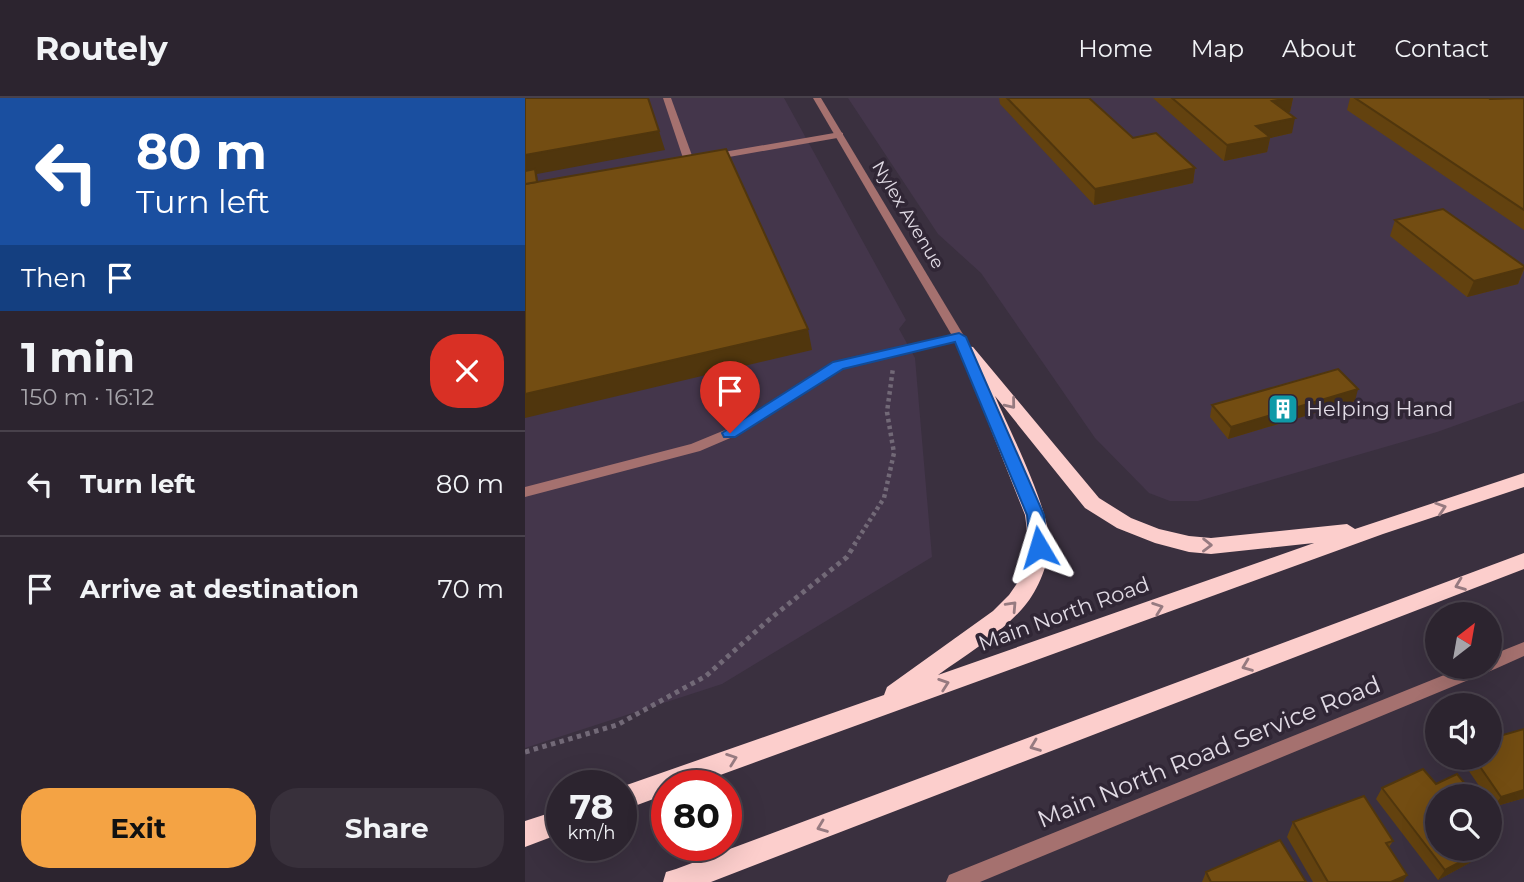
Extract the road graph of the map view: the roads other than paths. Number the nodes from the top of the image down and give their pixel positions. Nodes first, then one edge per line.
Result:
1 (667, 98) edge
2 (817, 98) edge
3 (839, 135) junction
4 (689, 161) junction
5 (675, 163) edge
6 (963, 344) junction
7 (1524, 480) edge
8 (525, 492) edge
9 (1376, 529) junction
10 (1524, 561) edge
11 (1524, 649) edge
12 (1502, 658) edge
13 (1452, 679) edge
14 (879, 706) junction
15 (637, 793) edge
16 (546, 827) edge
17 (525, 834) edge
18 (676, 882) edge
19 (956, 882) edge

1 - 4 street
2 - 3 street, Nylex Avenue
3 - 4 street
3 - 6 street, Nylex Avenue
4 - 5 street
6 - 8 street
6 -> 9 highway
14 -> 6 highway
9 -> 7 highway, Main North Road
14 -> 9 highway, Main North Road
10 -> 18 highway
11 - 12 street
13 - 19 street, Main North Road Service Road
15 -> 14 highway, Main North Road
16 - 17 highway

